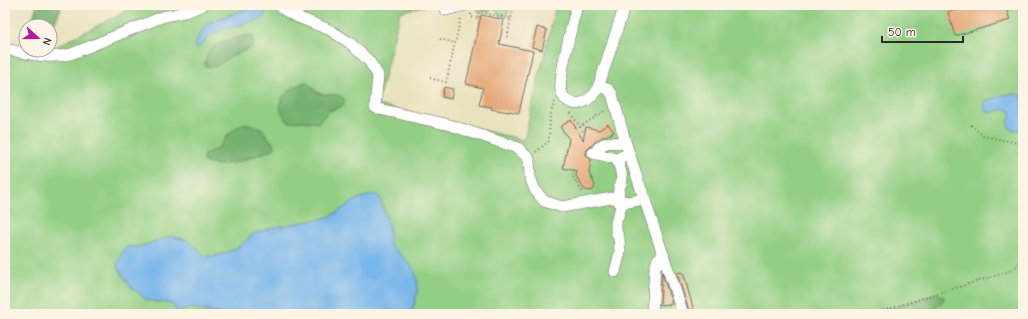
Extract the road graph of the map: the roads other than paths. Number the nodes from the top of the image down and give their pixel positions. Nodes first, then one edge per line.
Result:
1 (203, 5) edge
2 (279, 5) edge
3 (577, 5) edge
4 (625, 5) edge
5 (469, 8) edge
6 (446, 10) dead end
7 (5, 49) edge
8 (598, 86) junction
9 (628, 149) junction
10 (618, 159) junction
11 (618, 199) junction
12 (645, 199) junction
13 (664, 256) junction
14 (615, 272) dead end
15 (652, 314) edge
16 (683, 314) edge

1 - 7 lane
2 - 11 lane
3 - 8 lane
4 - 8 lane
5 - 6 lane
8 - 9 lane
9 - 10 lane
9 - 10 lane
9 - 12 lane
10 - 11 lane
11 - 12 lane
11 - 14 lane
12 - 13 lane
13 - 15 lane
13 - 16 lane

